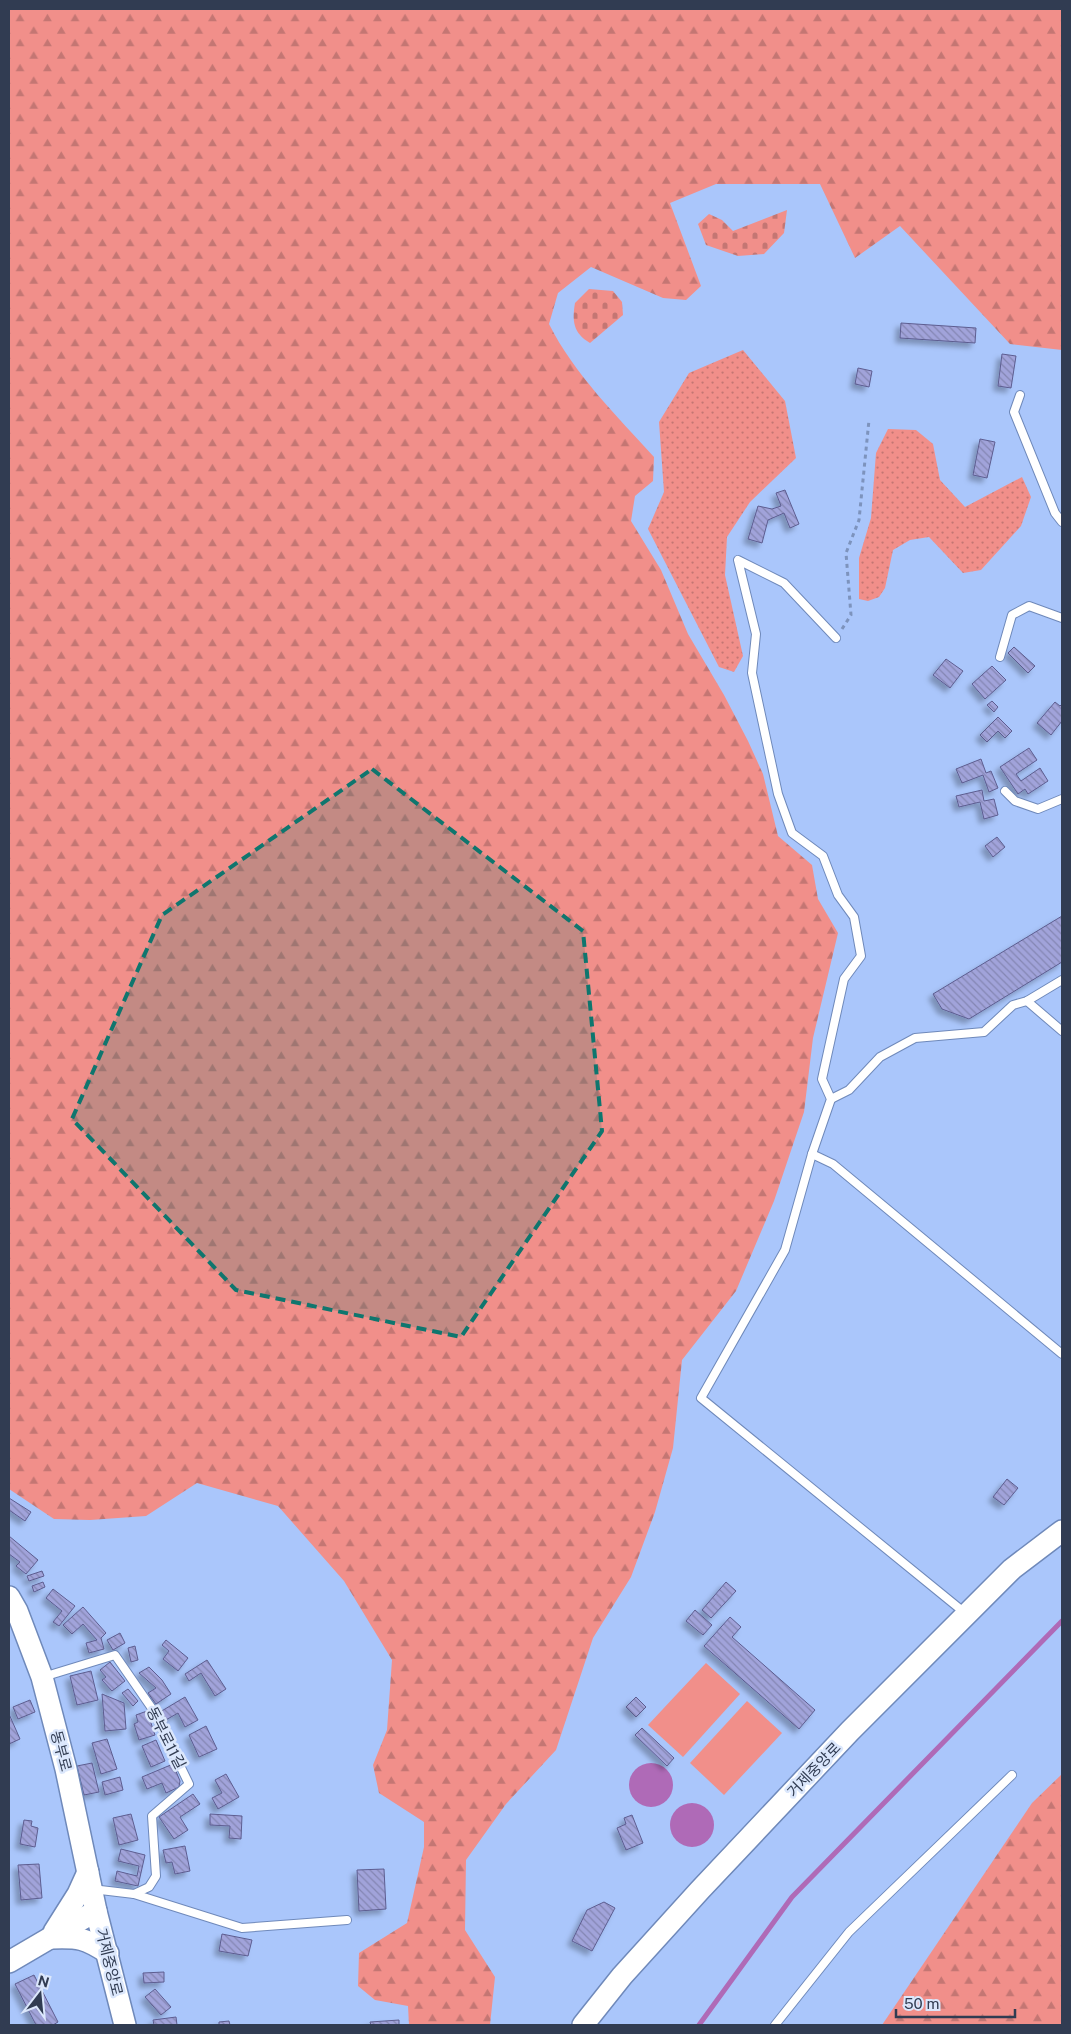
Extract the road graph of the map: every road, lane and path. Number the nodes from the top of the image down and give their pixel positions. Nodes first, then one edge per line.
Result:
1 (1020, 395) dead end
2 (870, 420) dead end
3 (1062, 522) edge
4 (1062, 618) edge
5 (836, 638) joint
6 (1000, 656) dead end
7 (1004, 791) dead end
8 (1062, 798) edge
9 (1062, 980) edge
10 (1027, 1001) junction
11 (1062, 1031) edge
12 (830, 1099) junction
13 (812, 1154) junction
14 (1062, 1354) edge
15 (1062, 1531) edge
16 (9, 1598) edge
17 (967, 1614) junction
18 (42, 1677) junction
19 (1012, 1775) dead end
20 (89, 1880) junction
21 (134, 1894) junction
22 (96, 1911) junction
23 (347, 1920) dead end
24 (50, 1938) junction
25 (108, 1953) junction
26 (9, 1962) edge
27 (124, 2025) edge
28 (583, 2025) edge
29 (775, 2025) edge

1 - 3 lane
2 - 5 path
4 - 6 lane
5 - 12 lane
7 - 8 lane
9 - 10 lane
10 - 11 lane
10 - 12 lane
12 - 13 lane
13 - 14 lane
13 - 17 lane
15 - 17 main road, 거제중앙로
16 - 18 main road, 동부로
17 - 28 main road, 거제중앙로
18 - 20 main road, 동부로
18 - 21 lane, 동부로11길
19 - 29 lane
20 - 21 lane
20 - 22 main road, 동부로
20 - 24 main road
21 - 23 lane
22 - 24 main road, 거제중앙로
22 - 25 main road, 거제중앙로
24 - 25 main road
24 - 26 main road, 거제중앙로
25 - 27 main road, 거제중앙로

